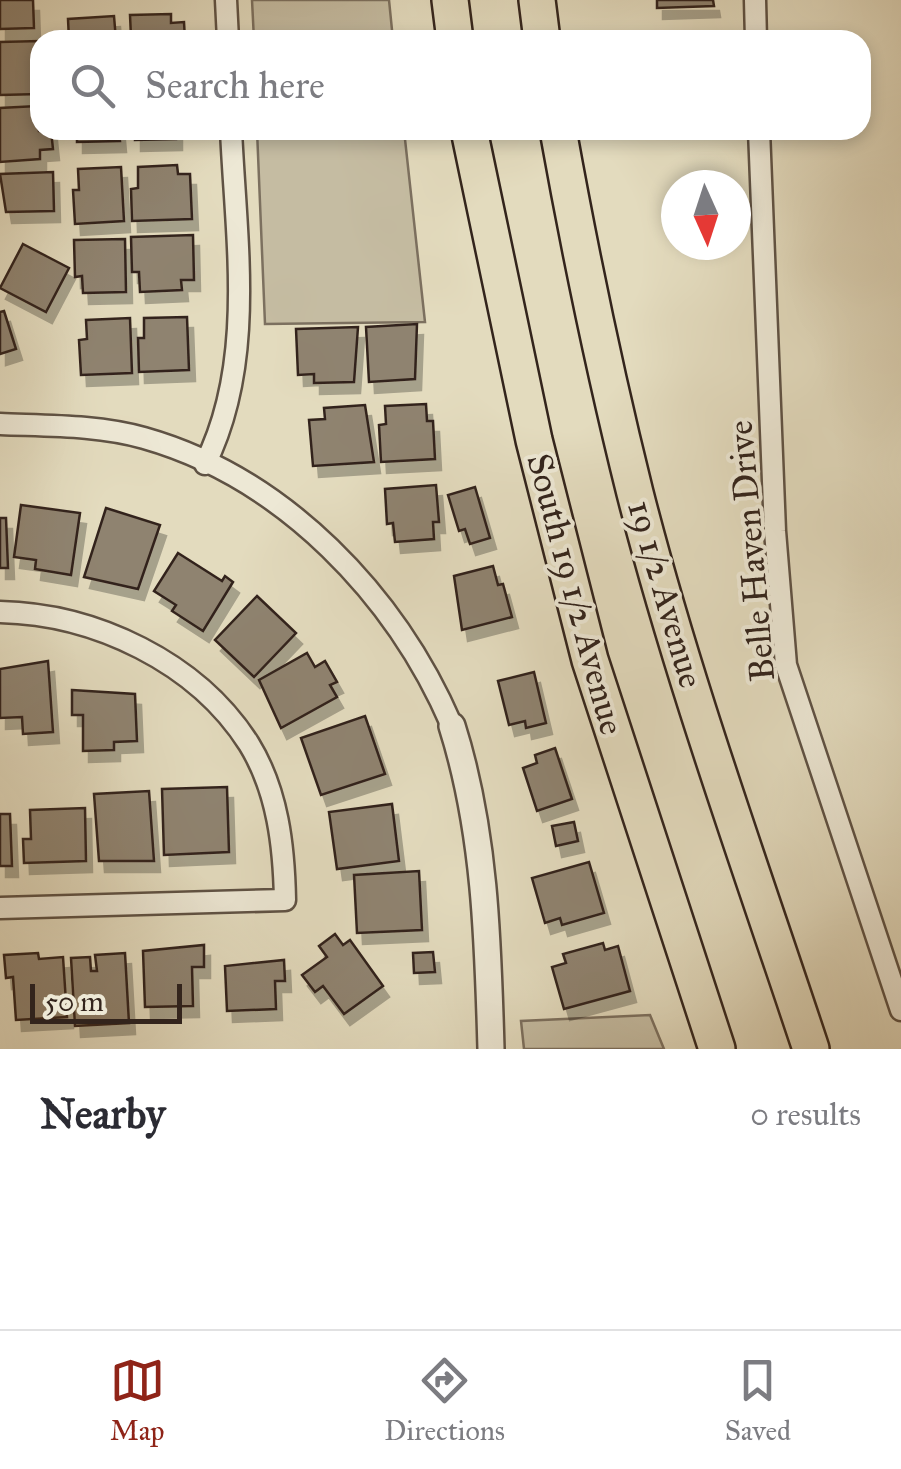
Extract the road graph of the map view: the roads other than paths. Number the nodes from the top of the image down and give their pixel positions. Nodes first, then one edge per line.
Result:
1 (226, 0) edge
2 (450, 0) edge
3 (537, 0) edge
4 (756, 0) edge
5 (228, 30) edge
6 (454, 30) edge
7 (541, 30) edge
8 (756, 30) edge
9 (231, 140) edge
10 (471, 140) edge
11 (560, 140) edge
12 (759, 140) edge
13 (0, 424) edge
14 (205, 464) junction
15 (0, 612) edge
16 (452, 726) joint
17 (0, 908) edge
18 (901, 1010) edge
19 (491, 1049) edge
20 (718, 1049) edge
21 (811, 1049) edge

1 - 5 street
2 - 6 highway
3 - 7 highway
4 - 8 street
9 - 14 street
10 - 20 highway, South 19 1/2 Avenue
11 - 21 highway, 19 1/2 Avenue
12 - 18 street, Belle Haven Drive
13 - 14 street
14 - 16 street
15 - 17 street
16 - 19 street

